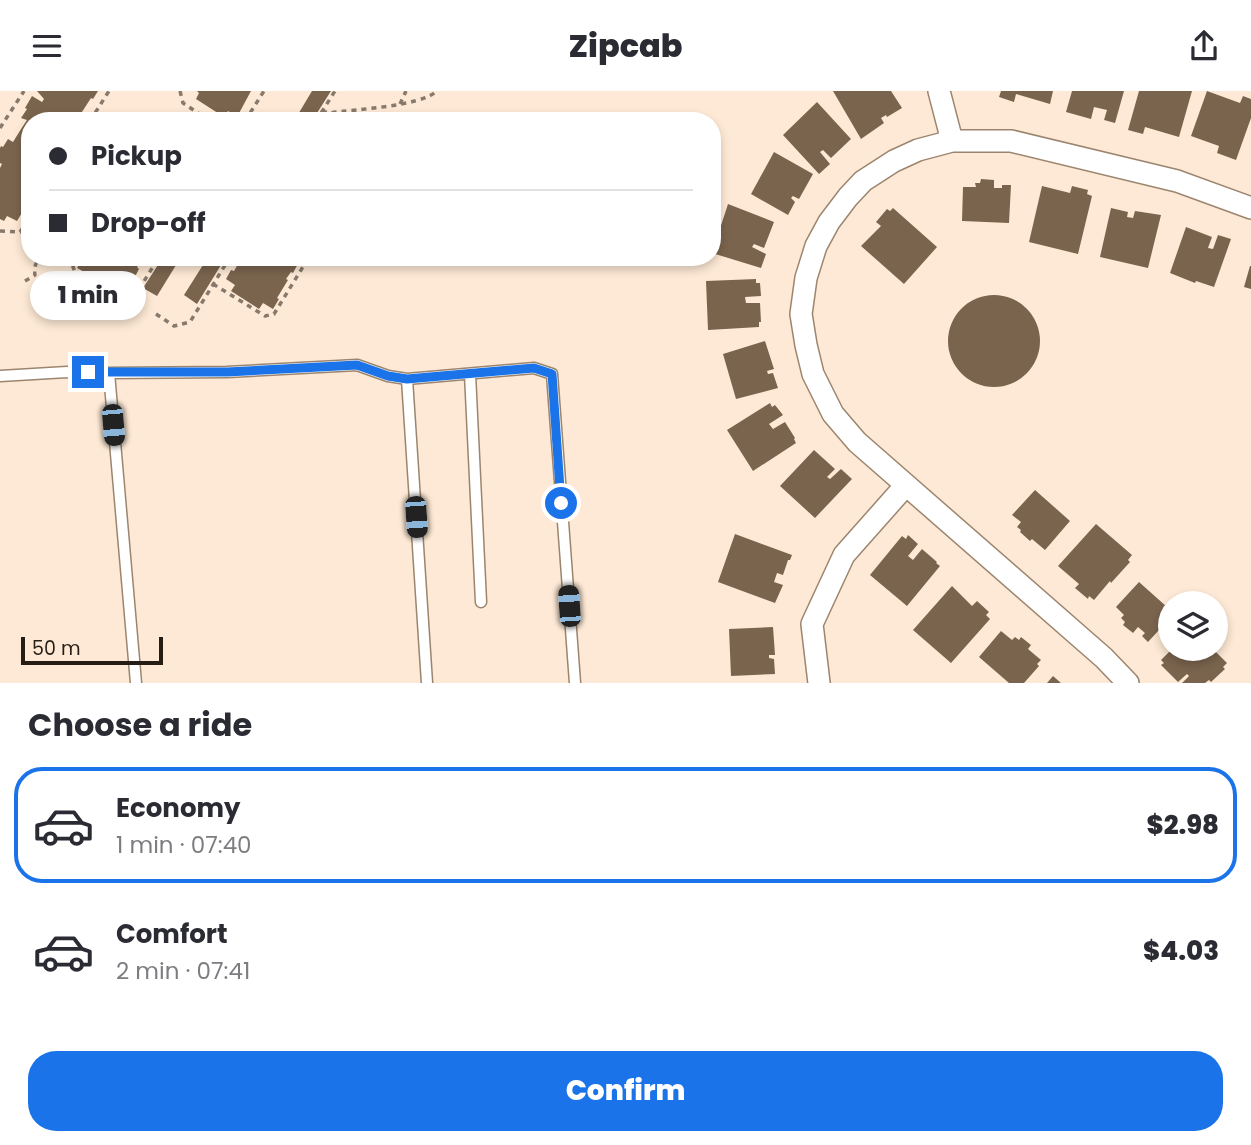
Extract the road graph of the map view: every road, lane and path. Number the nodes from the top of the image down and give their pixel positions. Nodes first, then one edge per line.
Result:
1 (24, 91) edge
2 (109, 91) edge
3 (180, 91) edge
4 (264, 91) edge
5 (335, 91) edge
6 (405, 91) edge
7 (437, 91) edge
8 (939, 91) edge
9 (400, 104) junction
10 (323, 111) joint
11 (96, 112) edge
12 (196, 112) edge
13 (251, 112) edge
14 (326, 112) edge
15 (337, 112) edge
16 (0, 128) edge
17 (952, 141) junction
18 (1251, 208) edge
19 (21, 230) edge
20 (0, 231) edge
21 (35, 266) edge
22 (74, 266) edge
23 (153, 266) edge
24 (225, 266) edge
25 (303, 266) edge
26 (25, 281) dead end
27 (213, 285) junction
28 (40, 311) dead end
29 (125, 312) junction
30 (156, 314) dead end
31 (108, 373) junction
32 (470, 374) junction
33 (0, 376) edge
34 (407, 379) junction
35 (906, 485) junction
36 (481, 602) dead end
37 (136, 683) edge
38 (427, 683) edge
39 (575, 683) edge
40 (819, 683) edge
41 (1128, 683) edge

1 - 16 path
2 - 11 path
3 - 12 path
4 - 13 path
5 - 10 path
6 - 9 path
7 - 9 path
8 - 17 street
9 - 15 path
10 - 14 path
17 - 18 street
17 - 35 street
19 - 20 path
21 - 26 path
22 - 29 path
23 - 29 path
24 - 27 path
25 - 27 path
27 - 30 path
28 - 29 path
31 - 33 lane
31 - 34 lane
31 - 37 lane
32 - 34 lane
32 - 36 lane
32 - 39 lane
34 - 38 lane
35 - 40 street
35 - 41 street

